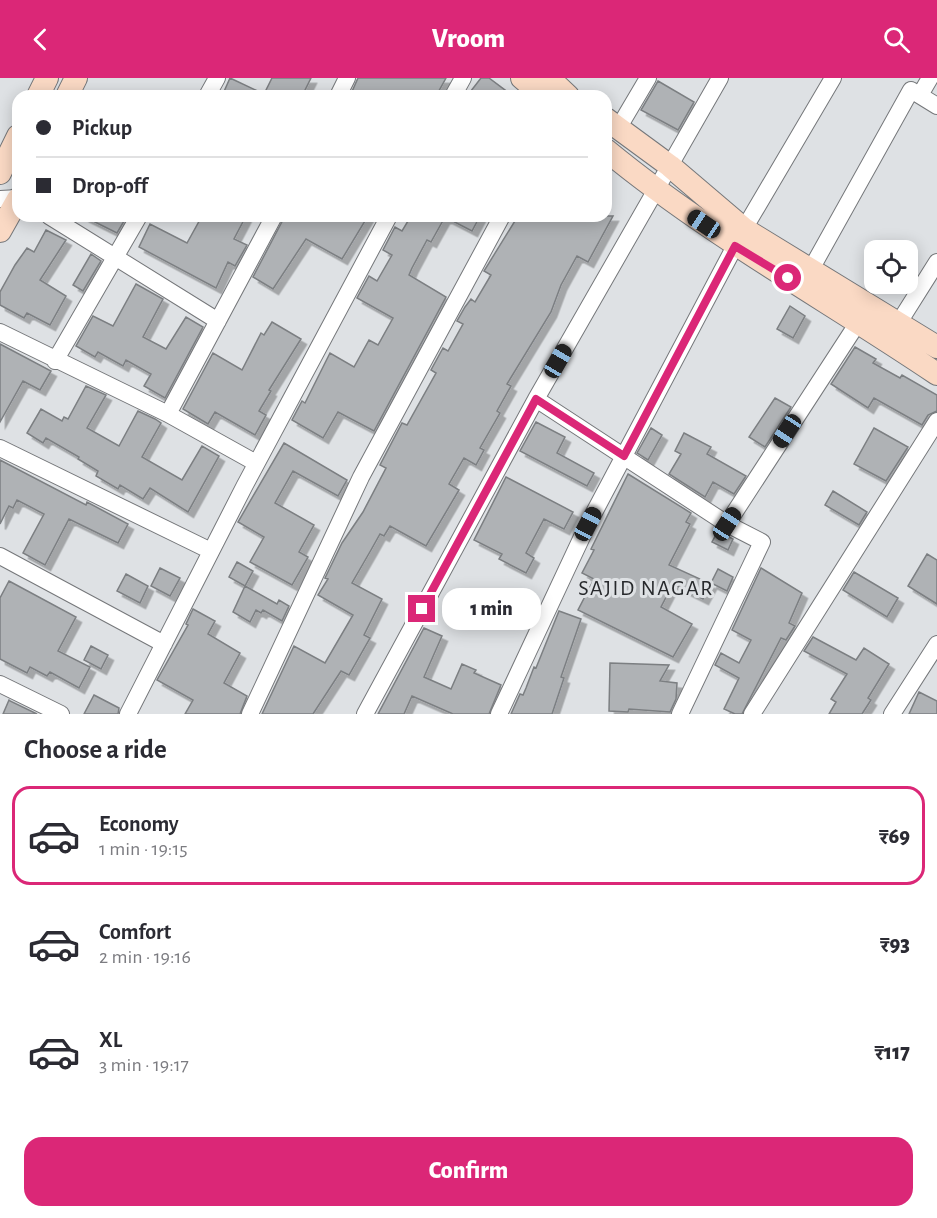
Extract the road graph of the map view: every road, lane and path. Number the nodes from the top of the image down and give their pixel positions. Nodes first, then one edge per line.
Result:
1 (522, 78) edge
2 (549, 78) edge
3 (648, 78) edge
4 (720, 78) edge
5 (834, 78) edge
6 (930, 78) edge
7 (536, 90) edge
8 (562, 90) edge
9 (920, 96) junction
10 (937, 106) edge
11 (612, 123) edge
12 (12, 148) edge
13 (612, 155) edge
14 (670, 166) junction
15 (0, 173) edge
16 (656, 191) junction
17 (12, 210) edge
18 (59, 222) edge
19 (136, 222) edge
20 (271, 222) edge
21 (386, 222) edge
22 (499, 222) edge
23 (0, 231) edge
24 (740, 237) junction
25 (116, 256) junction
26 (937, 262) edge
27 (810, 271) junction
28 (218, 321) junction
29 (859, 321) junction
30 (898, 324) junction
31 (0, 332) edge
32 (937, 347) edge
33 (55, 361) junction
34 (937, 374) edge
35 (536, 399) junction
36 (168, 414) junction
37 (937, 421) edge
38 (0, 448) edge
39 (624, 456) junction
40 (256, 463) junction
41 (727, 524) junction
42 (212, 551) junction
43 (0, 556) edge
44 (164, 644) junction
45 (937, 644) edge
46 (0, 684) edge
47 (61, 714) edge
48 (128, 714) edge
49 (250, 714) edge
50 (365, 714) edge
51 (499, 714) edge
52 (680, 714) edge
53 (752, 714) edge
54 (892, 714) edge

1 - 7 main road
2 - 8 main road
3 - 11 street
4 - 14 street
5 - 24 street
6 - 9 street
9 - 10 street
9 - 27 street
11 - 14 main road
12 - 15 main road
13 - 16 main road
14 - 16 street
14 - 24 main road
16 - 24 main road
16 - 35 street
17 - 23 main road
18 - 25 street
19 - 25 street
20 - 28 street
21 - 40 street
22 - 49 street
24 - 27 main road
24 - 29 main road
24 - 39 street
25 - 28 street
25 - 33 street
26 - 30 street
27 - 30 main road
28 - 36 street
29 - 34 main road
29 - 41 street
30 - 32 main road
31 - 33 street
33 - 36 street
35 - 39 street
35 - 50 street
36 - 40 street
37 - 53 street
38 - 42 street
39 - 41 street
39 - 51 street
40 - 42 street
41 - 52 street
42 - 44 street
43 - 44 street
44 - 48 street
45 - 54 street
46 - 47 street

